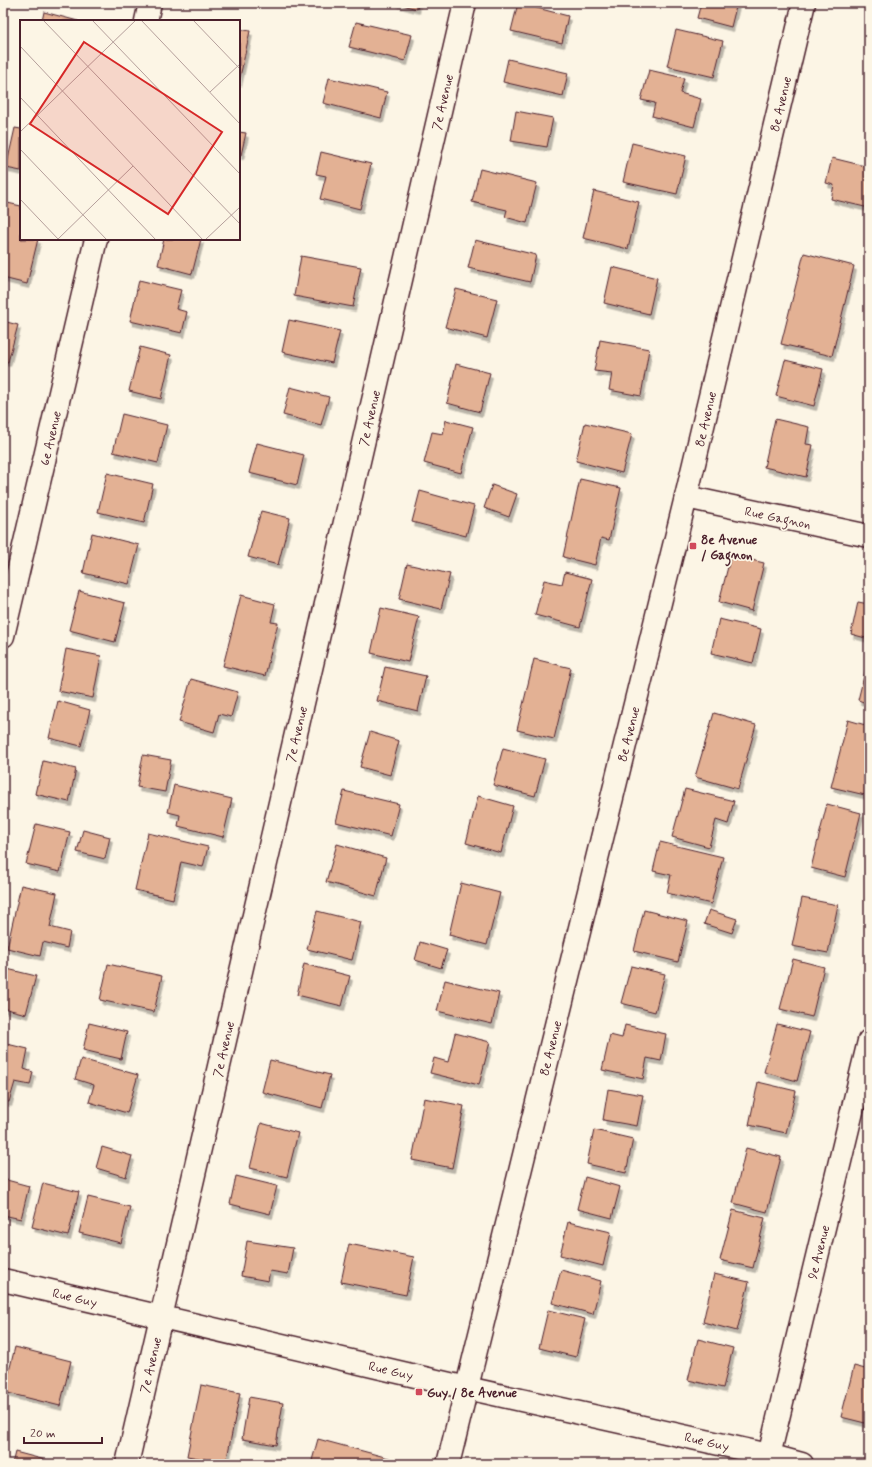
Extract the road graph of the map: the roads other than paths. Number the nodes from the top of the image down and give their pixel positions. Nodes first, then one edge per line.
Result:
1 (150, 3) edge
2 (465, 3) edge
3 (804, 3) edge
4 (146, 20) edge
5 (96, 240) edge
6 (686, 497) junction
7 (869, 536) edge
8 (3, 636) edge
9 (869, 1041) edge
10 (3, 1280) edge
11 (161, 1316) junction
12 (467, 1388) junction
13 (768, 1460) edge
14 (127, 1464) edge
15 (448, 1464) edge
16 (802, 1464) edge

1 - 4 street
2 - 11 street, 7e Avenue
3 - 6 street, 8e Avenue
5 - 8 street, 6e Avenue
6 - 7 street, Rue Gagnon
6 - 12 street, 8e Avenue
9 - 13 street, 9e Avenue
10 - 11 street, Rue Guy
11 - 12 street, Rue Guy
11 - 14 street, 7e Avenue
12 - 13 street, Rue Guy
12 - 15 street, 8e Avenue
13 - 16 street, Rue Guy

